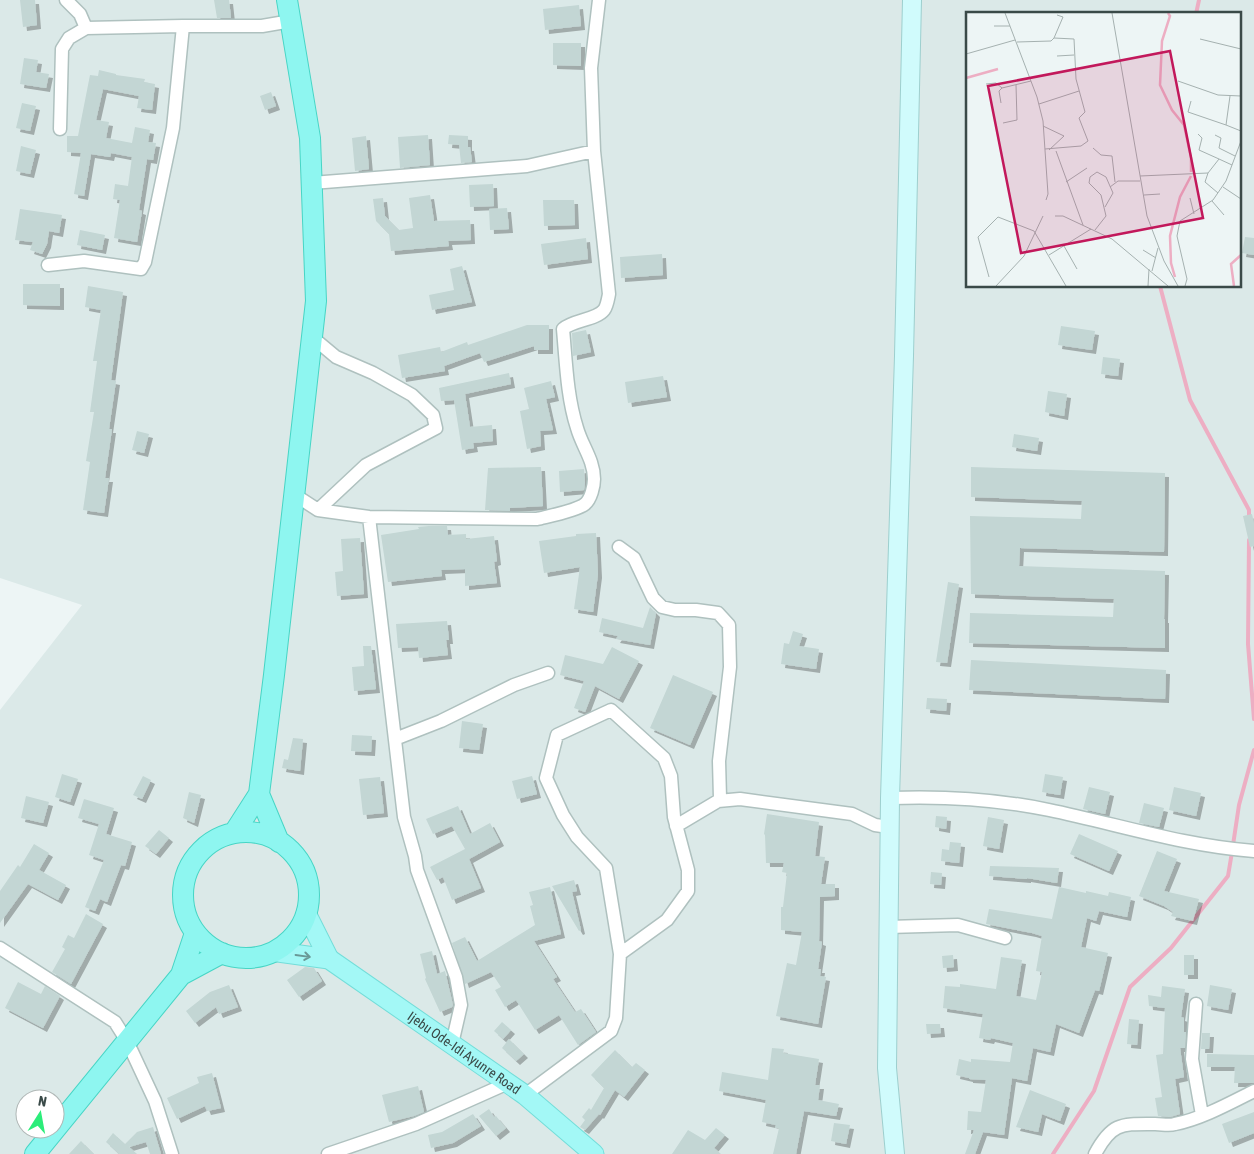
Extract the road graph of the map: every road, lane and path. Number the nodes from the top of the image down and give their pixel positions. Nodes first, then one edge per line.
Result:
1 (66, 0) edge
2 (287, 0) edge
3 (599, 0) edge
4 (912, 0) edge
5 (291, 21) junction
6 (184, 26) junction
7 (86, 28) junction
8 (60, 129) dead end
9 (594, 151) junction
10 (312, 183) junction
11 (48, 265) dead end
12 (312, 337) junction
13 (295, 494) junction
14 (318, 510) junction
15 (369, 517) junction
16 (618, 547) dead end
17 (548, 673) dead end
18 (395, 739) junction
19 (259, 794) junction
20 (890, 798) junction
21 (718, 801) junction
22 (676, 826) junction
23 (889, 827) junction
24 (234, 833) junction
25 (279, 842) junction
26 (1250, 850) edge
27 (306, 912) junction
28 (888, 926) junction
29 (195, 933) junction
30 (1005, 938) dead end
31 (0, 948) edge
32 (278, 952) junction
33 (222, 954) junction
34 (620, 954) junction
35 (329, 960) junction
36 (181, 975) junction
37 (1196, 1004) dead end
38 (127, 1041) junction
39 (452, 1044) junction
40 (508, 1083) junction
41 (1254, 1091) edge
42 (525, 1095) junction
43 (1202, 1115) junction
44 (35, 1154) edge
45 (172, 1154) edge
46 (328, 1154) edge
47 (594, 1154) edge
48 (895, 1154) edge
49 (1095, 1154) edge

1 - 7 street
2 - 5 highway
3 - 9 street
4 - 20 main road
5 - 6 street
5 - 10 highway
6 - 7 street
6 - 11 street
7 - 8 street
9 - 10 street
9 - 15 street
10 - 12 highway
12 - 13 highway
12 - 14 street
13 - 14 street
13 - 19 highway
14 - 15 street
15 - 18 street
16 - 21 street
17 - 18 street
18 - 39 street
19 - 24 highway
19 - 25 highway
20 - 23 main road
20 - 26 street
21 - 22 street
21 - 23 street
22 - 34 street
22 - 34 street
23 - 28 main road
24 - 25 highway
24 - 29 highway
25 - 27 highway
27 - 32 highway
27 - 35 main road
28 - 30 street
28 - 48 main road
29 - 33 highway
29 - 36 highway
31 - 38 street
32 - 33 highway
32 -> 35 main road
33 - 36 highway
34 - 42 street
35 - 39 main road, Ijebu Ode-Idi Ayunre Road
36 - 38 highway
37 - 43 street
38 - 44 highway
38 - 45 street
39 - 40 main road, Ijebu Ode-Idi Ayunre Road
40 - 42 main road, Ijebu Ode-Idi Ayunre Road
40 - 46 street
41 - 43 street
42 - 47 main road, Ijebu Ode-Idi Ayunre Road
43 - 49 street

